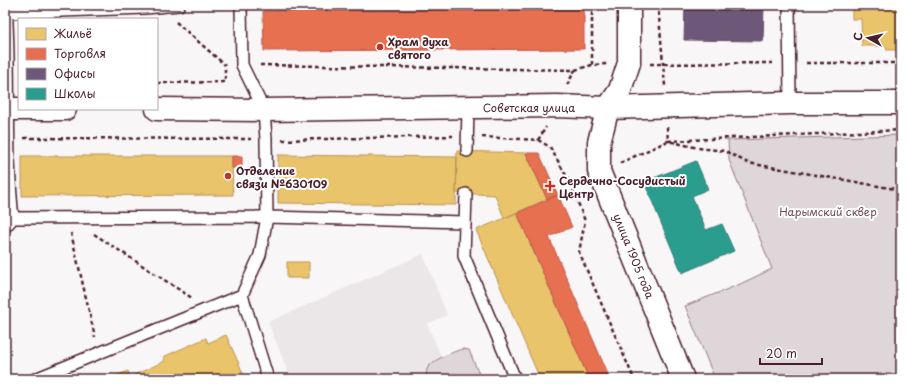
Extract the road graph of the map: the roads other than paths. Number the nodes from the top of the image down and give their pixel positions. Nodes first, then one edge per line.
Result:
1 (178, 5) edge
2 (241, 5) edge
3 (629, 5) edge
4 (789, 5) edge
5 (158, 6) edge
6 (7, 9) edge
7 (145, 13) edge
8 (790, 103) junction
9 (901, 103) edge
10 (468, 108) junction
11 (608, 108) junction
12 (6, 109) edge
13 (18, 109) edge
14 (158, 109) edge
15 (264, 110) junction
16 (467, 151) dead end
17 (466, 194) dead end
18 (267, 217) junction
19 (8, 221) edge
20 (465, 222) junction
21 (242, 295) junction
22 (35, 379) edge
23 (268, 379) edge
24 (516, 379) edge
25 (683, 379) edge

1 - 5 lane
2 - 15 lane
3 - 11 street, улица 1905 года
4 - 8 lane
5 - 7 lane
6 - 7 lane
6 - 12 lane
8 - 9 street, Советская улица
8 - 11 street, Советская улица
10 - 11 street, Советская улица
10 - 15 street, Советская улица
10 - 16 lane
11 - 25 street, улица 1905 года
12 - 13 street
12 - 19 lane
14 - 15 street, Советская улица
15 - 18 lane
17 - 20 lane
18 - 19 lane
18 - 20 lane
18 - 21 lane
20 - 24 lane
21 - 22 lane
21 - 23 lane

